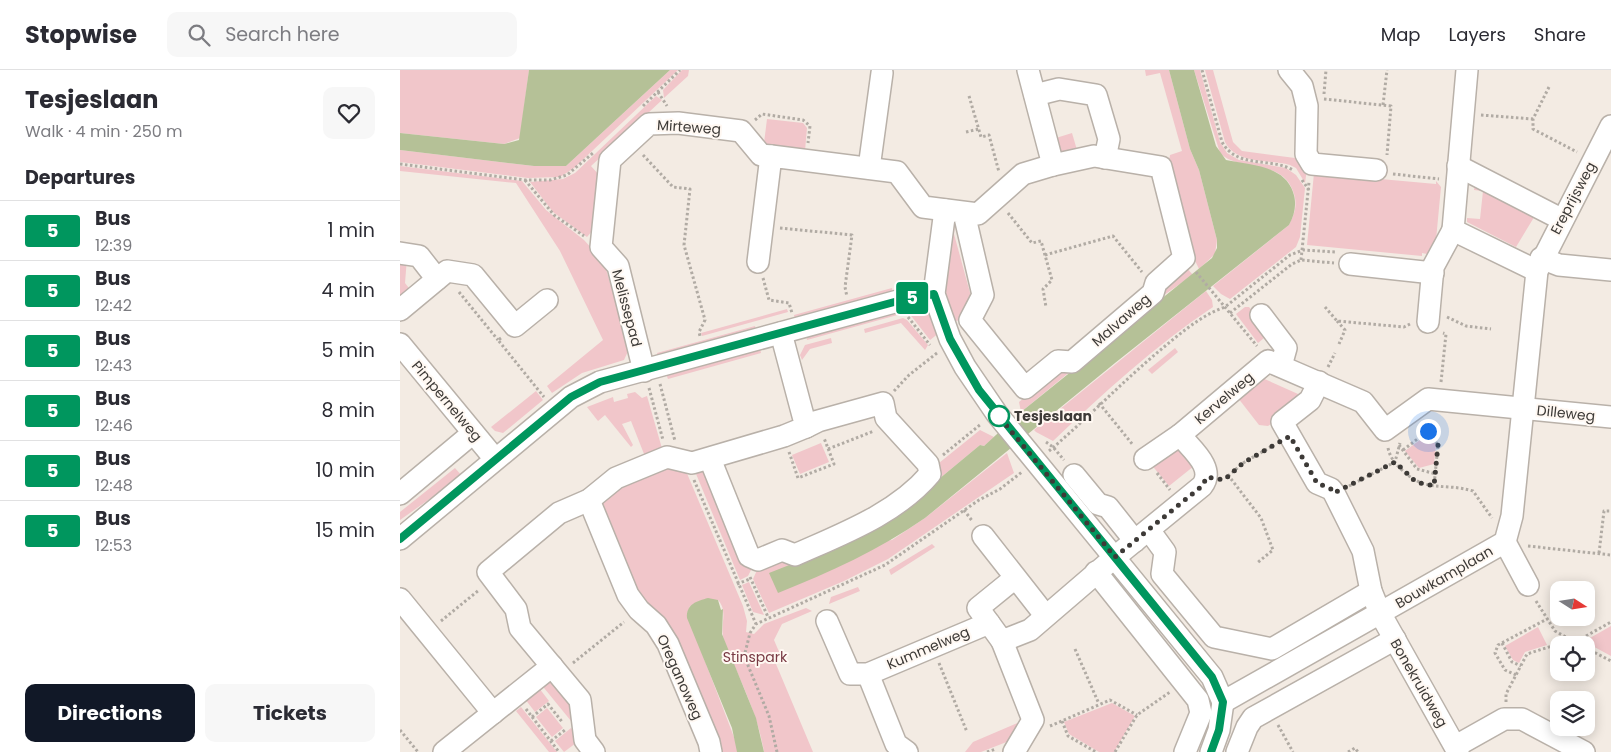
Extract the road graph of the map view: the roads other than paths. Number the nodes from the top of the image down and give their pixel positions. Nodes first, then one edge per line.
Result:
1 (1028, 70) edge
2 (1289, 70) edge
3 (1467, 70) edge
4 (882, 73) dead end
5 (1035, 95) junction
6 (1611, 126) edge
7 (771, 156) junction
8 (1106, 158) junction
9 (1053, 165) junction
10 (869, 168) junction
11 (1380, 172) road end
12 (1458, 174) junction
13 (954, 212) junction
14 (1561, 219) junction
15 (1453, 230) junction
16 (601, 247) joint
17 (400, 254) edge
18 (758, 262) road end
19 (1350, 264) road end
20 (1539, 264) junction
21 (1611, 270) edge
22 (1432, 273) junction
23 (441, 277) junction
24 (934, 294) junction
25 (547, 300) dead end
26 (400, 310) edge
27 (1261, 315) dead end
28 (1425, 318) road end
29 (790, 320) junction
30 (400, 344) edge
31 (1275, 363) junction
32 (650, 369) junction
33 (1319, 382) junction
34 (1521, 408) junction
35 (1611, 417) edge
36 (812, 424) junction
37 (473, 433) junction
38 (1180, 435) junction
39 (495, 459) junction
40 (710, 459) junction
41 (1145, 459) road end
42 (1074, 475) dead end
43 (400, 494) edge
44 (589, 500) junction
45 (1142, 535) junction
46 (983, 536) dead end
47 (400, 538) edge
48 (1506, 544) junction
49 (1115, 557) junction
50 (1096, 572) junction
51 (1015, 578) junction
52 (1528, 585) road end
53 (1371, 592) junction
54 (400, 600) edge
55 (1380, 614) junction
56 (1046, 615) junction
57 (827, 621) dead end
58 (989, 623) junction
59 (1395, 640) junction
60 (1002, 641) junction
61 (555, 670) junction
62 (868, 674) junction
63 (1223, 702) junction
64 (493, 714) junction
65 (1457, 749) edge
66 (444, 752) edge
67 (594, 752) edge
68 (711, 752) edge
69 (907, 752) edge
70 (1014, 752) edge
71 (1185, 752) edge
72 (1210, 752) edge
73 (1237, 752) edge
74 (1584, 752) edge

1 - 5 street
2 - 11 street
3 - 12 street
4 - 10 street
5 - 8 street
5 - 9 street
6 - 14 street, Ereprijsweg
7 - 10 street, Mirteweg
7 - 16 street, Mirteweg
7 - 18 street
8 - 9 street, Malvaweg
8 - 13 street, Malvaweg
9 - 13 street, Malvaweg
10 - 13 street, Mirteweg
12 - 14 street
12 - 15 street
13 - 24 street
14 - 20 street, Ereprijsweg
15 - 20 street
15 - 22 street
16 - 32 street, Melissepad
17 - 23 street
19 - 22 street
20 - 21 street
20 - 34 street, Bouwkamplaan
22 - 28 street
23 - 25 street
23 - 26 street
24 - 29 street
24 - 49 street
27 - 31 street
29 - 32 street
29 - 36 street
30 - 37 street, Pimpernelweg
31 - 33 street
31 - 38 street, Kervelweg
32 - 39 street
33 - 34 street, Dilleweg
33 - 53 street, Bonekruidweg
34 - 35 street, Dilleweg
34 - 48 street, Bouwkamplaan
36 - 40 street
36 - 40 street
37 - 39 street, Pimpernelweg
37 - 43 street
38 - 41 street, Kervelweg
38 - 45 street
39 - 47 street
40 - 44 street
42 - 45 street
44 - 61 street
44 - 68 street, Oreganoweg
45 - 49 street
45 - 53 street
46 - 51 street
48 - 52 street
48 - 55 street, Bouwkamplaan
49 - 50 street
49 - 63 street
50 - 56 street
50 - 71 street
51 - 56 street
51 - 58 street, Kummelweg
53 - 55 street, Bonekruidweg
54 - 64 street
55 - 59 street, Bonekruidweg
55 - 63 street, Bouwkamplaan
56 - 60 street
57 - 62 street
58 - 60 street, Kummelweg
58 - 62 street, Kummelweg
59 - 65 street, Bonekruidweg
59 - 73 street
60 - 70 street, Kummelweg
61 - 64 street
61 - 67 street
62 - 69 street
63 - 72 street
64 - 66 street
65 - 74 street

